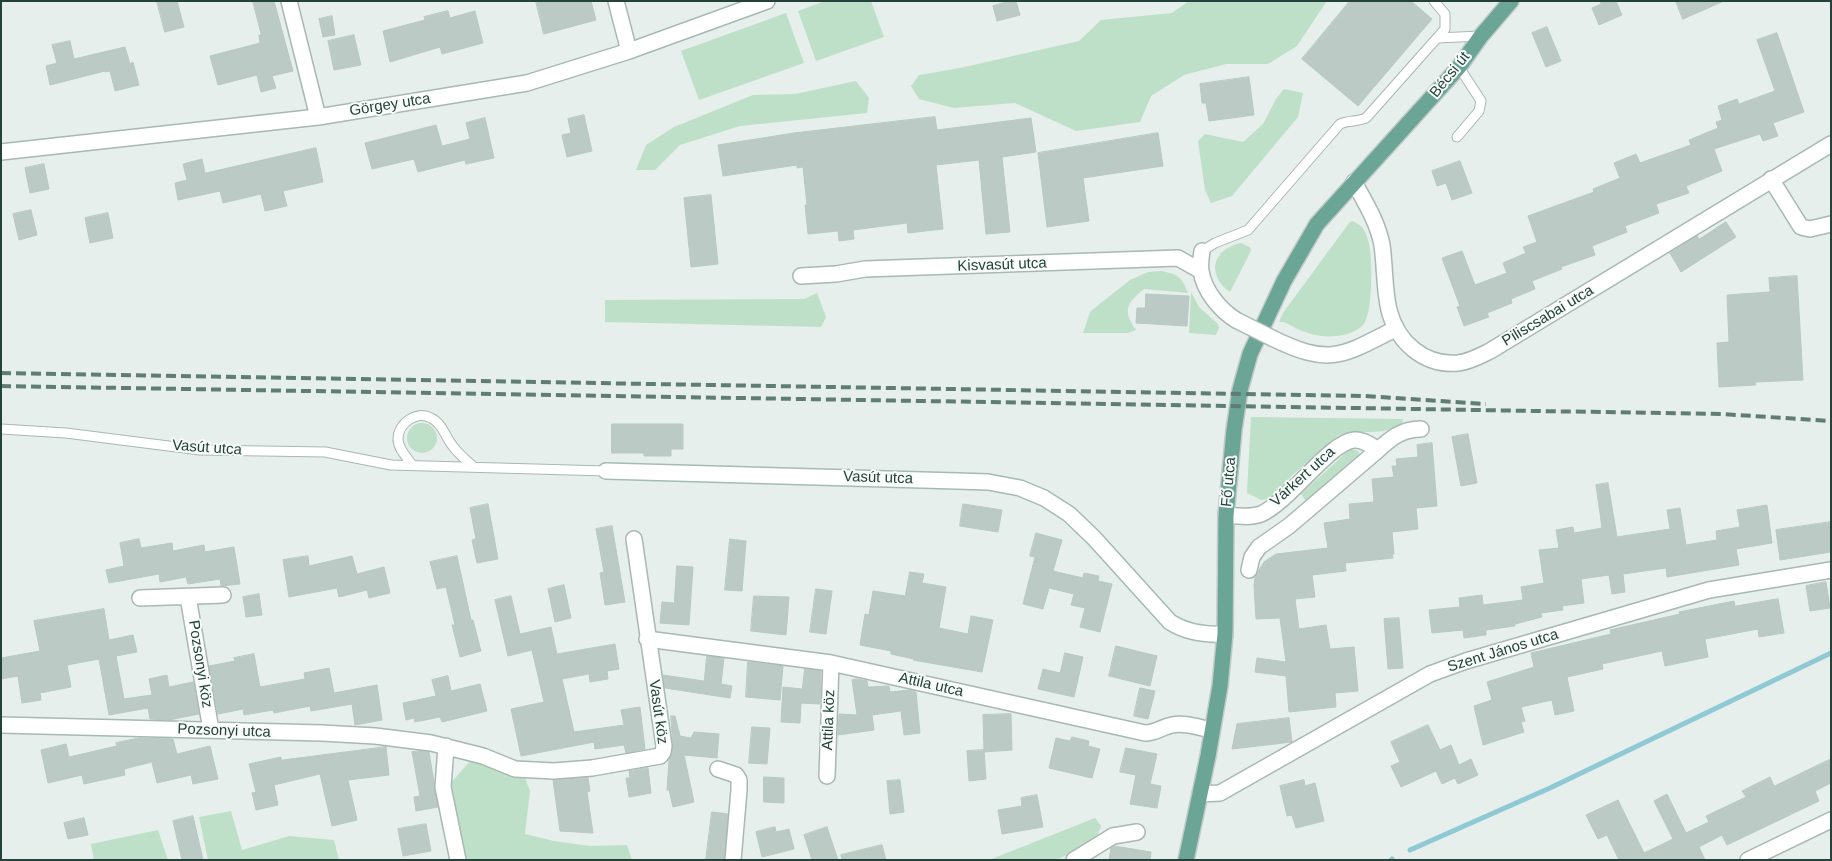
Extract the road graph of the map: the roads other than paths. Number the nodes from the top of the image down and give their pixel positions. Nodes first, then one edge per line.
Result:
1 (288, 1) edge
2 (616, 1) edge
3 (767, 1) edge
4 (1434, 1) edge
5 (1511, 1) edge
6 (1481, 36) junction
7 (1437, 38) junction
8 (629, 51) junction
9 (1459, 67) junction
10 (318, 116) junction
11 (1457, 137) dead end
12 (1831, 144) edge
13 (1388, 148) joint
14 (1, 152) edge
15 (1771, 179) junction
16 (1354, 182) junction
17 (1831, 224) edge
18 (1202, 251) joint
19 (1201, 271) junction
20 (801, 276) dead end
21 (1395, 329) junction
22 (1, 429) edge
23 (1421, 429) dead end
24 (1378, 450) junction
25 (412, 465) junction
26 (474, 467) junction
27 (606, 471) joint
28 (1226, 515) junction
29 (634, 540) dead end
30 (1250, 570) dead end
31 (1831, 570) edge
32 (223, 595) dead end
33 (188, 597) junction
34 (140, 598) dead end
35 (1225, 634) junction
36 (647, 639) junction
37 (831, 663) junction
38 (1, 725) edge
39 (211, 730) junction
40 (1212, 730) junction
41 (446, 746) junction
42 (718, 769) dead end
43 (826, 776) dead end
44 (1200, 794) junction
45 (1831, 820) edge
46 (1137, 832) dead end
47 (458, 860) edge
48 (733, 860) edge
49 (1074, 860) edge
50 (1186, 860) edge
51 (1748, 860) edge

1 - 10 street
2 - 8 street
3 - 8 street, Görgey utca
4 - 7 lane
5 - 6 main road, Bécsi út
6 - 7 lane
6 - 9 main road, Bécsi út
7 - 18 lane
8 - 10 street, Görgey utca
9 - 11 lane
9 - 13 main road, Bécsi út
10 - 14 street, Görgey utca
12 - 15 street, Piliscsabai utca
13 - 16 main road, Fő utca
15 - 17 street
15 - 21 street, Piliscsabai utca
16 - 21 street, Piliscsabai utca
16 - 28 main road, Fő utca
18 - 19 street
19 - 20 street, Kisvasút utca
19 - 21 street, bridge
22 - 25 lane, Vasút utca
23 - 24 street, Várkert utca
24 - 28 street, Várkert utca
24 - 30 street, Várkert utca
25 - 26 lane, Vasút utca
25 - 26 lane
26 - 27 lane, Vasút utca
27 - 35 street, Vasút utca
28 - 35 main road, Fő utca
29 - 36 street, Vasút köz
31 - 44 street, Szent János utca
32 - 33 street
33 - 34 street
33 - 39 street, Pozsonyi köz
35 - 40 main road, Fő utca
36 - 37 street, Attila utca
36 - 41 street, Vasút köz
37 - 40 street, Attila utca
37 - 43 street, Attila köz
38 - 39 street, Pozsonyi utca
39 - 41 street, Pozsonyi utca
40 - 44 main road, Fő utca
41 - 47 street
42 - 48 street
44 - 50 main road, Fő utca
45 - 51 street
46 - 49 street

